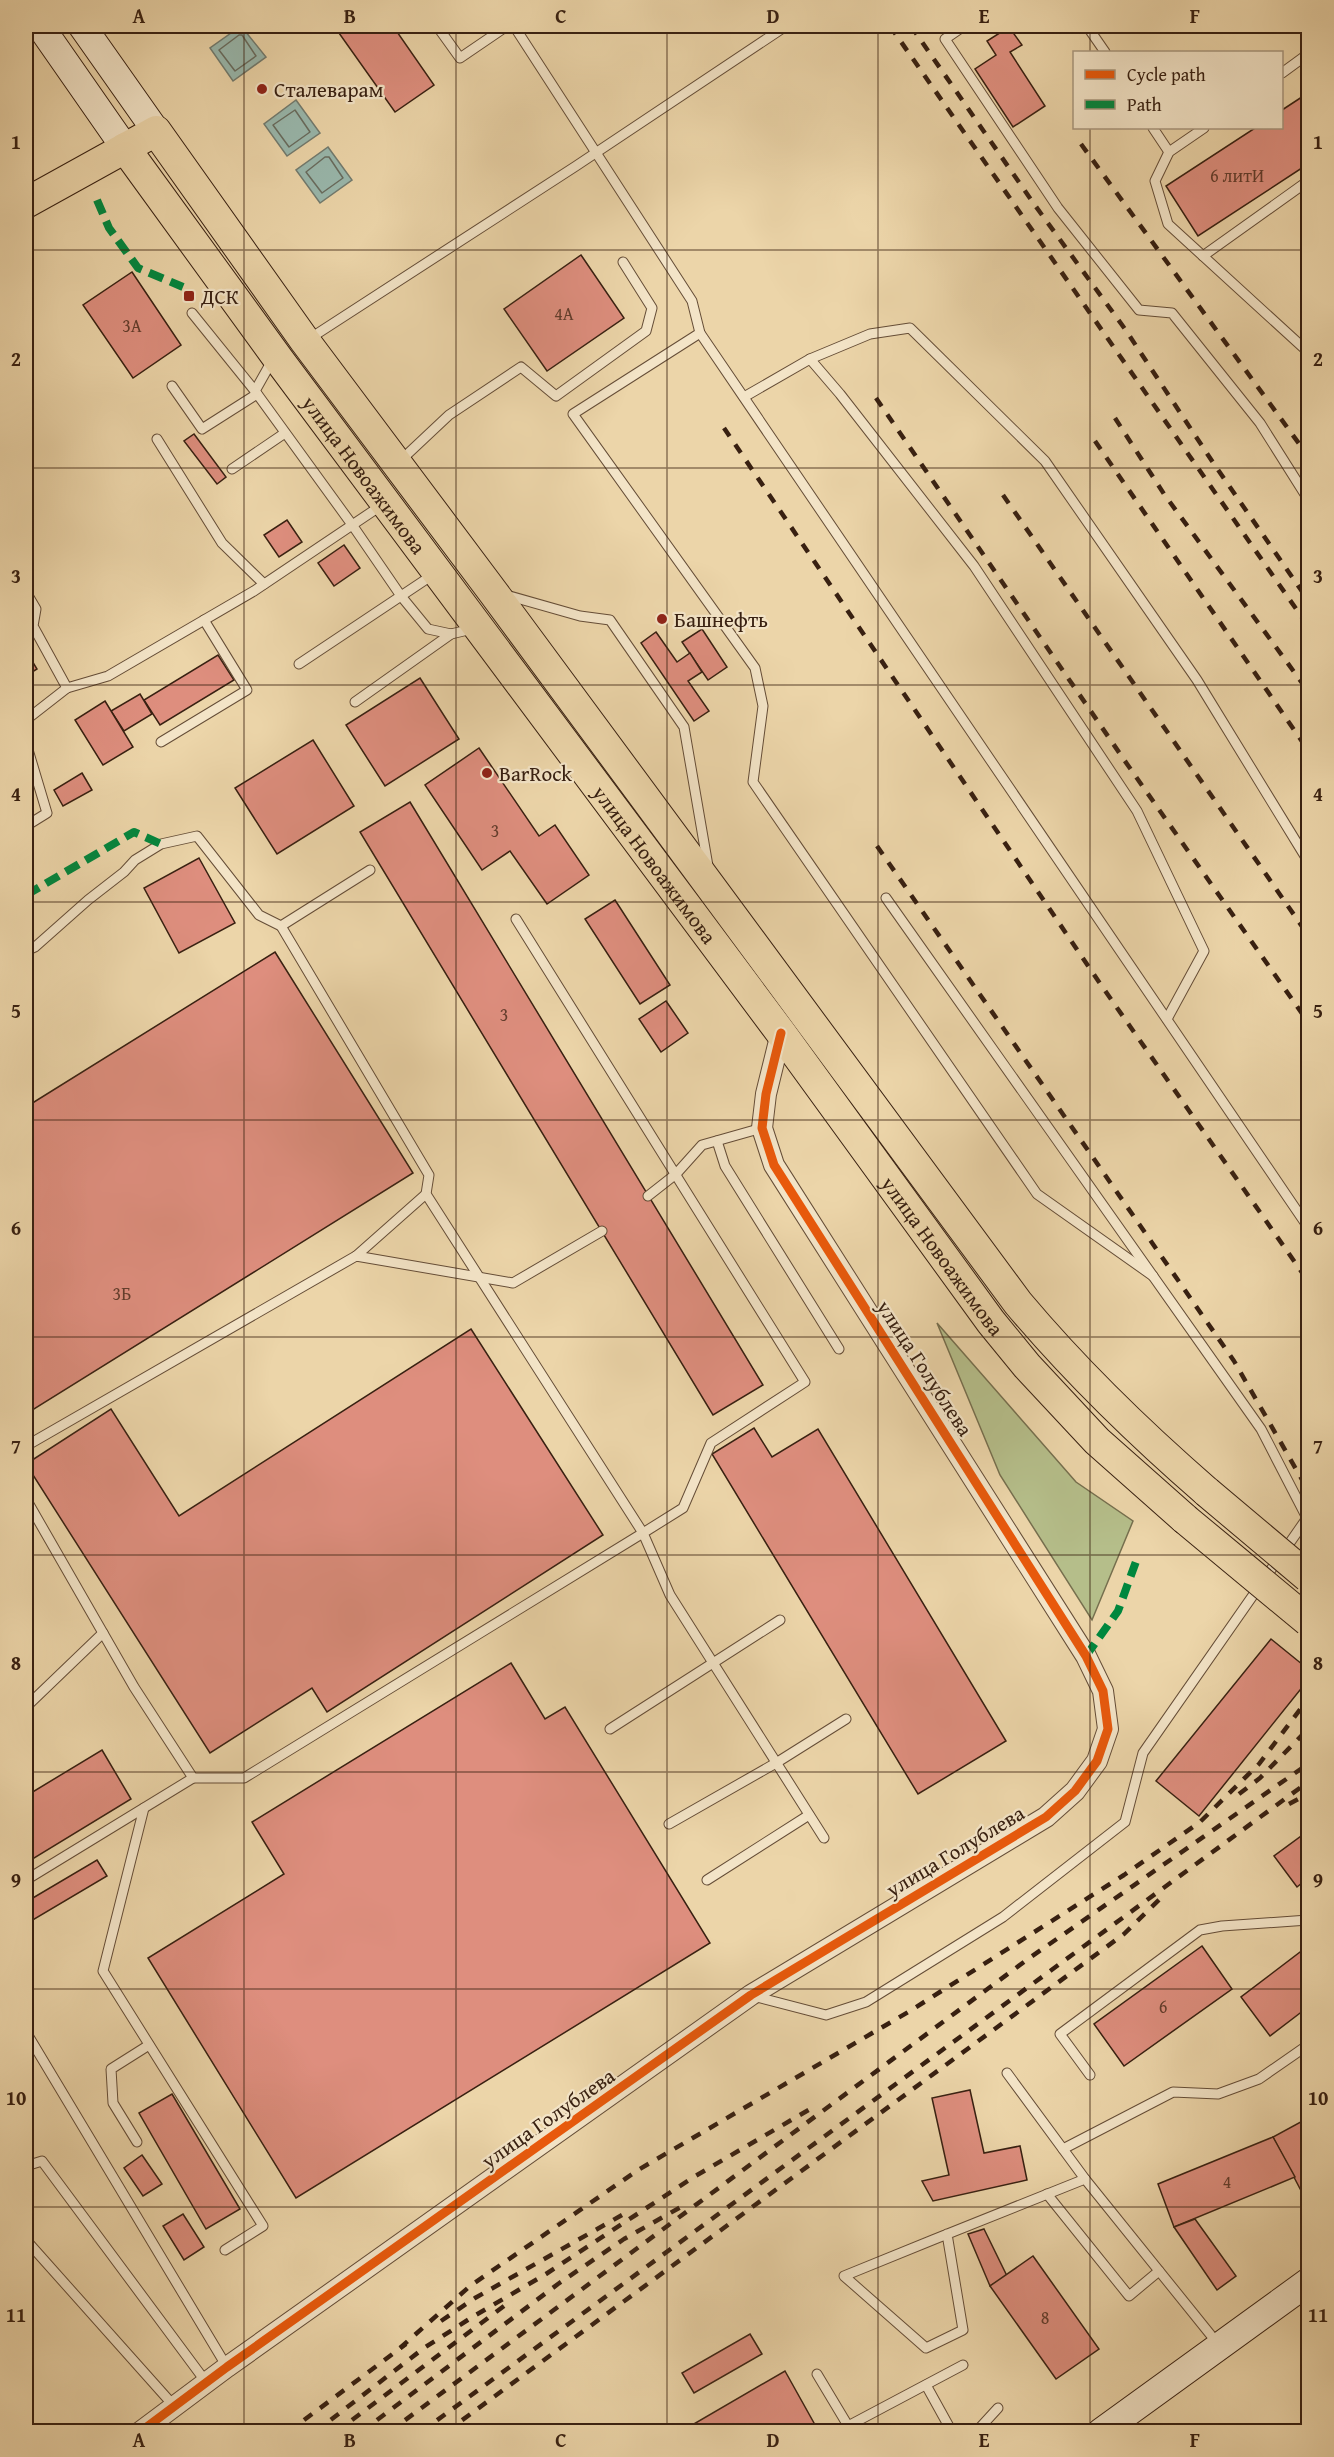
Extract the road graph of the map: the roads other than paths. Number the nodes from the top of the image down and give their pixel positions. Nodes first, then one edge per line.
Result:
1 (40, 26) edge
2 (82, 26) edge
3 (437, 26) edge
4 (507, 26) edge
5 (514, 26) edge
6 (786, 26) edge
7 (964, 26) edge
8 (1087, 26) edge
9 (1104, 51) edge
10 (1308, 54) edge
11 (1283, 72) edge
12 (1154, 129) edge
13 (1203, 129) edge
14 (156, 131) junction
15 (125, 148) junction
16 (597, 152) junction
17 (1169, 152) junction
18 (1308, 181) edge
19 (26, 203) edge
20 (1203, 256) junction
21 (623, 262) dead end
22 (192, 313) dead end
23 (700, 333) junction
24 (305, 341) junction
25 (1308, 352) edge
26 (275, 354) junction
27 (810, 359) junction
28 (172, 386) dead end
29 (256, 393) junction
30 (744, 396) junction
31 (285, 433) junction
32 (157, 439) dead end
33 (397, 464) junction
34 (232, 469) dead end
35 (1308, 499) edge
36 (387, 502) junction
37 (353, 526) junction
38 (438, 572) junction
39 (264, 584) junction
40 (26, 592) edge
41 (493, 592) junction
42 (400, 596) junction
43 (204, 620) junction
44 (465, 631) junction
45 (299, 664) dead end
46 (67, 688) junction
47 (355, 702) dead end
48 (26, 720) edge
49 (161, 742) dead end
50 (26, 743) edge
51 (26, 826) edge
52 (1308, 861) edge
53 (370, 870) dead end
54 (714, 892) junction
55 (886, 898) dead end
56 (516, 920) dead end
57 (281, 926) junction
58 (26, 951) edge
59 (1167, 1019) junction
60 (781, 1033) junction
61 (762, 1128) junction
62 (717, 1141) junction
63 (676, 1174) junction
64 (426, 1194) junction
65 (648, 1196) dead end
66 (1308, 1227) edge
67 (602, 1231) dead end
68 (356, 1256) junction
69 (1153, 1276) junction
70 (479, 1277) junction
71 (839, 1349) dead end
72 (26, 1446) edge
73 (26, 1499) edge
74 (1308, 1518) edge
75 (643, 1533) junction
76 (1308, 1577) edge
77 (780, 1620) dead end
78 (1308, 1621) edge
79 (103, 1633) junction
80 (714, 1664) junction
81 (26, 1707) edge
82 (846, 1719) dead end
83 (610, 1729) dead end
84 (776, 1763) junction
85 (193, 1778) junction
86 (144, 1808) junction
87 (809, 1815) junction
88 (669, 1824) dead end
89 (824, 1839) dead end
90 (26, 1880) edge
91 (707, 1880) dead end
92 (1308, 1920) edge
93 (751, 1995) junction
94 (26, 2032) edge
95 (149, 2045) junction
96 (1308, 2045) edge
97 (1007, 2073) dead end
98 (1090, 2075) dead end
99 (137, 2142) dead end
100 (1063, 2149) junction
101 (26, 2166) edge
102 (1085, 2179) junction
103 (1047, 2194) junction
104 (947, 2234) junction
105 (26, 2240) edge
106 (225, 2250) dead end
107 (1159, 2271) junction
108 (1308, 2282) edge
109 (1220, 2346) junction
110 (963, 2365) dead end
111 (227, 2367) junction
112 (817, 2374) dead end
113 (206, 2382) junction
114 (926, 2385) junction
115 (174, 2406) junction
116 (998, 2408) dead end
117 (849, 2429) edge
118 (140, 2432) edge
119 (952, 2432) edge
120 (976, 2432) edge
121 (1101, 2432) edge

1 - 15 main road, улица Новоажимова
2 - 14 main road, улица Новоажимова
3 - 4 lane
5 - 16 lane
6 - 16 lane
7 - 35 lane
8 - 9 lane
10 - 11 lane
12 - 17 lane
13 - 17 lane
14 - 15 main road
14 - 24 main road, улица Новоажимова
15 - 19 main road
15 - 26 main road, улица Новоажимова
16 - 23 lane
16 - 24 lane
17 - 20 lane
18 - 20 lane
20 - 25 lane
21 - 33 lane
22 - 29 lane
23 - 30 lane
23 - 69 lane
24 - 33 main road, улица Новоажимова
26 - 29 lane
26 - 36 main road, улица Новоажимова
27 - 30 lane
27 - 52 lane
27 - 59 lane
28 - 29 lane
29 - 31 lane
30 - 59 lane
31 - 34 lane
31 - 37 lane
32 - 39 lane
33 - 41 main road, улица Новоажимова
36 - 37 lane
36 - 38 main road, улица Новоажимова
37 - 39 lane
37 - 42 lane
38 - 42 lane
38 - 44 main road, улица Новоажимова
39 - 43 lane
40 - 46 lane
41 - 54 main road, улица Новоажимова
41 - 54 lane
42 - 44 lane
42 - 45 lane
43 - 46 lane
43 - 49 lane
44 - 47 lane
44 - 60 main road, улица Новоажимова
46 - 48 lane
50 - 51 lane
53 - 57 lane
54 - 76 main road, улица Новоажимова, bridge
55 - 69 lane
56 - 63 lane
57 - 58 lane
57 - 64 lane
59 - 66 lane
60 - 61 street, улица Голублева
60 - 78 main road, улица Новоажимова, bridge
61 - 62 lane
61 - 93 street, улица Голублева
62 - 63 lane
62 - 71 lane
63 - 65 lane
63 - 75 lane
64 - 68 lane
64 - 70 lane
67 - 70 lane
68 - 70 lane
68 - 72 lane
69 - 74 lane
70 - 75 lane
73 - 79 lane
74 - 93 lane
75 - 80 lane
75 - 85 lane
77 - 80 lane
79 - 81 lane
79 - 85 lane
80 - 83 lane
80 - 84 lane
82 - 84 lane
84 - 87 lane
84 - 88 lane
85 - 86 lane
86 - 90 lane
86 - 95 lane
87 - 89 lane
87 - 91 lane
92 - 98 lane
93 - 111 street, улица Голублева
94 - 111 lane
95 - 99 lane
95 - 106 lane
96 - 100 lane
97 - 100 lane
100 - 102 lane
101 - 113 lane
102 - 103 lane
102 - 107 lane
103 - 104 lane
103 - 107 lane
104 - 104 lane
105 - 115 lane
107 - 109 lane
108 - 109 main road
109 - 121 main road
110 - 114 lane
111 - 113 street, улица Голублева
112 - 117 lane
113 - 115 street, улица Голублева
114 - 117 lane
114 - 119 lane
115 - 118 street, улица Голублева
116 - 120 lane

